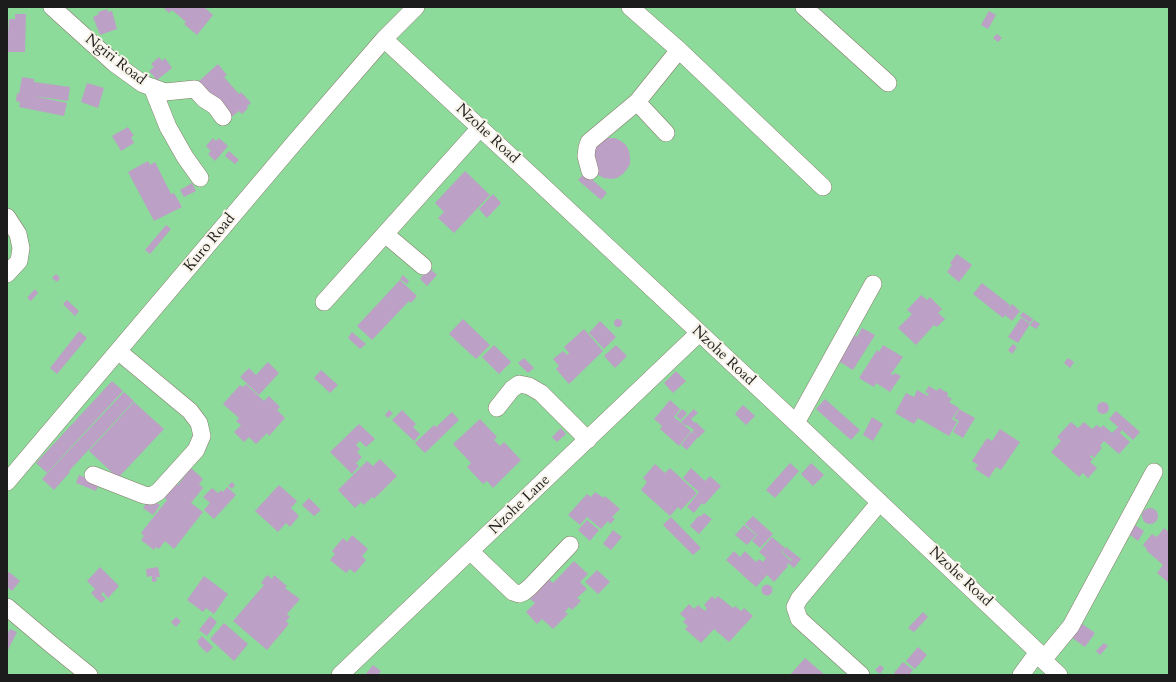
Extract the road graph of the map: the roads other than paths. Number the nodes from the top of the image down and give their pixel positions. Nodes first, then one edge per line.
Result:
1 (52, 7) edge
2 (416, 7) edge
3 (630, 7) edge
4 (804, 7) edge
5 (384, 40) junction
6 (679, 50) junction
7 (888, 83) dead end
8 (152, 87) junction
9 (637, 102) junction
10 (222, 117) dead end
11 (480, 128) junction
12 (666, 133) dead end
13 (590, 171) dead end
14 (200, 178) dead end
15 (823, 187) dead end
16 (7, 217) edge
17 (385, 234) junction
18 (423, 266) dead end
19 (7, 274) edge
20 (873, 284) dead end
21 (324, 302) dead end
22 (700, 333) junction
23 (118, 351) junction
24 (497, 408) dead end
25 (796, 423) junction
26 (588, 440) junction
27 (1154, 472) dead end
28 (93, 475) dead end
29 (7, 482) edge
30 (880, 502) junction
31 (570, 545) dead end
32 (471, 552) junction
33 (7, 607) edge
34 (1041, 656) junction
35 (89, 675) edge
36 (340, 675) edge
37 (861, 675) edge
38 (1021, 675) edge
39 (1059, 675) edge

1 - 8 street, Ngiri Road
2 - 5 street, Kuro Road
3 - 6 street
4 - 7 street
5 - 11 street, Nzohe Road
5 - 23 street, Kuro Road
6 - 9 street
6 - 15 street
8 - 10 street, Ngiri Road
8 - 14 street
9 - 12 street
9 - 13 street
11 - 17 street
11 - 22 street, Nzohe Road
16 - 19 street
17 - 18 street
17 - 21 street
20 - 25 street
22 - 25 street, Nzohe Road
22 - 26 street, Nzohe Lane
23 - 28 street
23 - 29 street, Kuro Road
24 - 26 street
25 - 30 street, Nzohe Road
26 - 32 street, Nzohe Lane
27 - 34 street
30 - 34 street, Nzohe Road
30 - 37 street
31 - 32 street
32 - 36 street, Nzohe Lane
33 - 35 street
34 - 38 street
34 - 39 street, Nzohe Road

